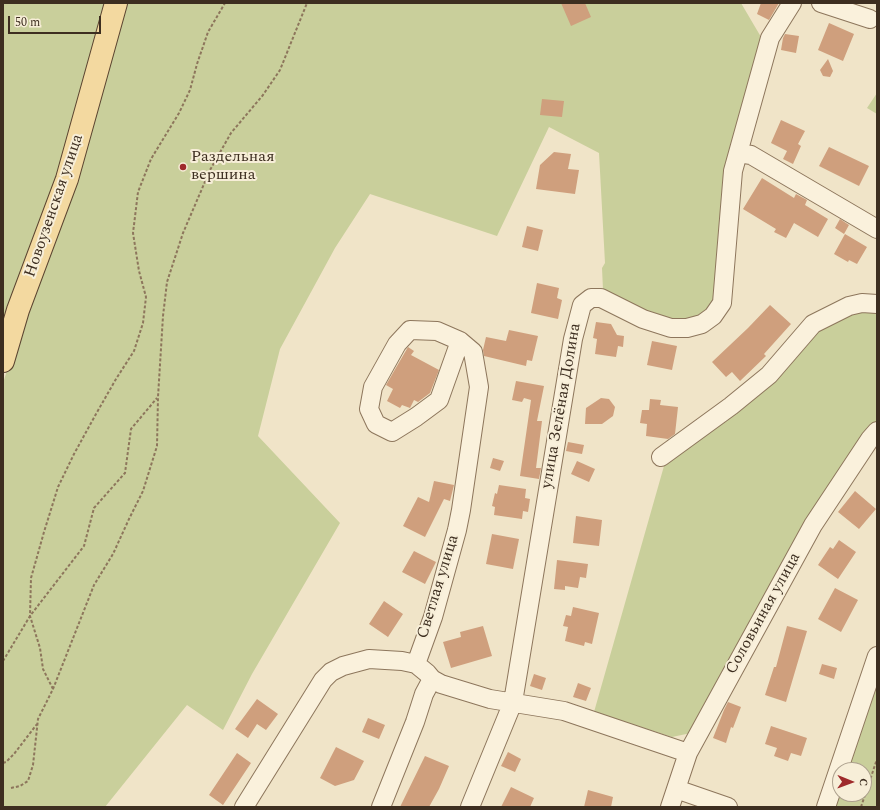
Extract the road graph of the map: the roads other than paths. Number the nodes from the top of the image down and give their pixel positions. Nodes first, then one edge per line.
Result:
1 (116, 3) edge
2 (792, 3) edge
3 (821, 3) edge
4 (870, 19) dead end
5 (738, 153) junction
6 (877, 229) edge
7 (877, 304) edge
8 (460, 341) junction
9 (3, 361) edge
10 (877, 431) edge
11 (661, 457) dead end
12 (877, 656) edge
13 (416, 664) junction
14 (432, 679) junction
15 (513, 702) junction
16 (688, 753) junction
17 (676, 789) junction
18 (244, 807) edge
19 (381, 807) edge
20 (470, 807) edge
21 (670, 807) edge
22 (728, 807) edge
23 (826, 807) edge

1 - 9 main road, Новоузенская улица
2 - 5 street, улица Зелёная Долина
3 - 4 street
5 - 6 street
5 - 15 street, улица Зелёная Долина
7 - 11 street
8 - 8 street
8 - 13 street, Светлая улица
10 - 16 street, Соловьиная улица
12 - 23 street
13 - 14 street
13 - 18 street
14 - 15 street
14 - 19 street
15 - 16 street
15 - 20 street, улица Зелёная Долина
16 - 17 street, Соловьиная улица
17 - 21 street, Соловьиная улица
17 - 22 street

